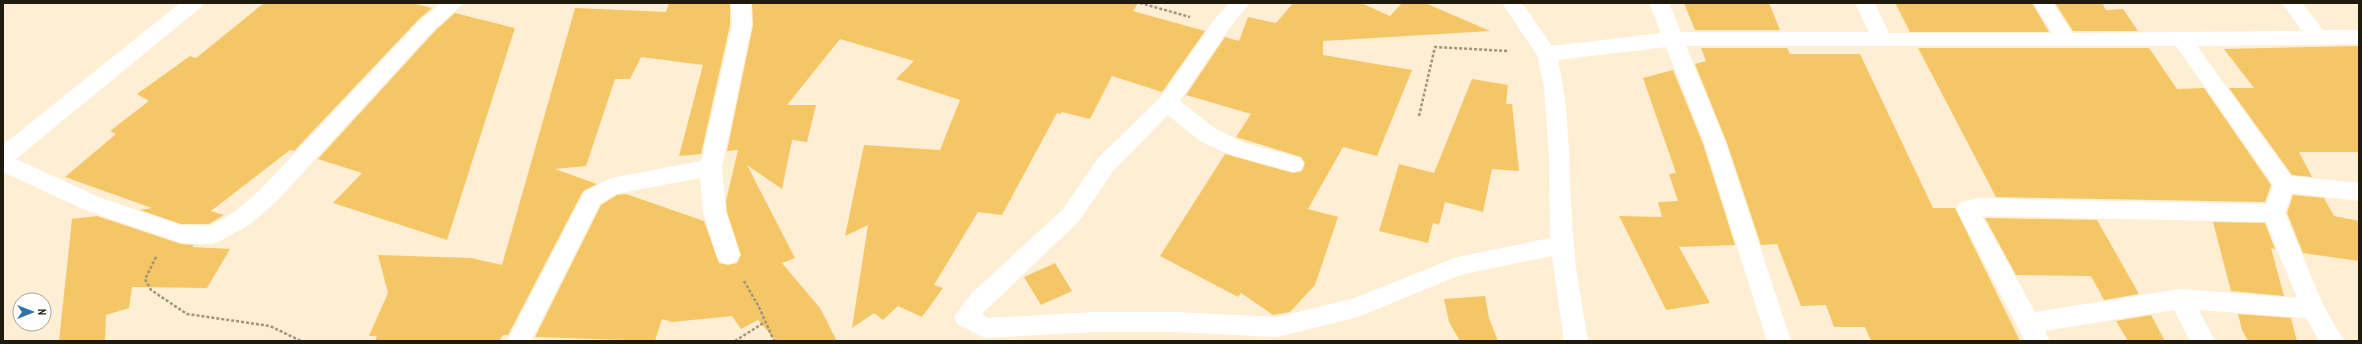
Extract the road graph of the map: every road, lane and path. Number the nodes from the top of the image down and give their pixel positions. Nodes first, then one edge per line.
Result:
1 (193, 3) edge
2 (454, 3) edge
3 (740, 3) edge
4 (1140, 3) edge
5 (1240, 3) edge
6 (1512, 3) edge
7 (1659, 3) edge
8 (1865, 3) edge
9 (2043, 3) edge
10 (2292, 3) edge
11 (1221, 25) junction
12 (2317, 37) junction
13 (2359, 37) edge
14 (1672, 39) junction
15 (1882, 39) junction
16 (2182, 39) junction
17 (2066, 40) junction
18 (1548, 54) junction
19 (1167, 103) junction
20 (1419, 116) dead end
21 (3, 157) edge
22 (3, 162) edge
23 (1293, 164) dead end
24 (711, 167) junction
25 (2284, 184) junction
26 (2359, 192) edge
27 (2274, 213) junction
28 (1562, 245) junction
29 (158, 253) dead end
30 (728, 255) joint
31 (2180, 299) junction
32 (2313, 309) junction
33 (766, 322) junction
34 (2034, 332) edge
35 (301, 341) edge
36 (519, 341) edge
37 (735, 341) edge
38 (774, 341) edge
39 (1576, 341) edge
40 (1779, 341) edge
41 (2203, 341) edge
42 (2332, 341) edge

1 - 21 street
2 - 22 street
3 - 24 street
4 - 11 path
5 - 11 street
6 - 18 street
7 - 14 street
8 - 15 street
9 - 17 street
10 - 12 street
11 - 19 street
12 - 13 street
12 - 16 street
14 - 15 street
14 - 18 street
14 - 40 street
15 - 17 street
16 - 17 street
16 - 25 street
18 - 20 path
18 - 28 street
19 - 23 street
19 - 28 street
24 - 30 street
24 - 36 street
25 - 26 street
25 - 27 street
27 - 32 street
27 - 34 street
28 - 39 street
29 - 35 path
30 - 33 path
31 - 32 street
31 - 34 street
31 - 41 street
32 - 42 street
33 - 37 path
33 - 38 path

